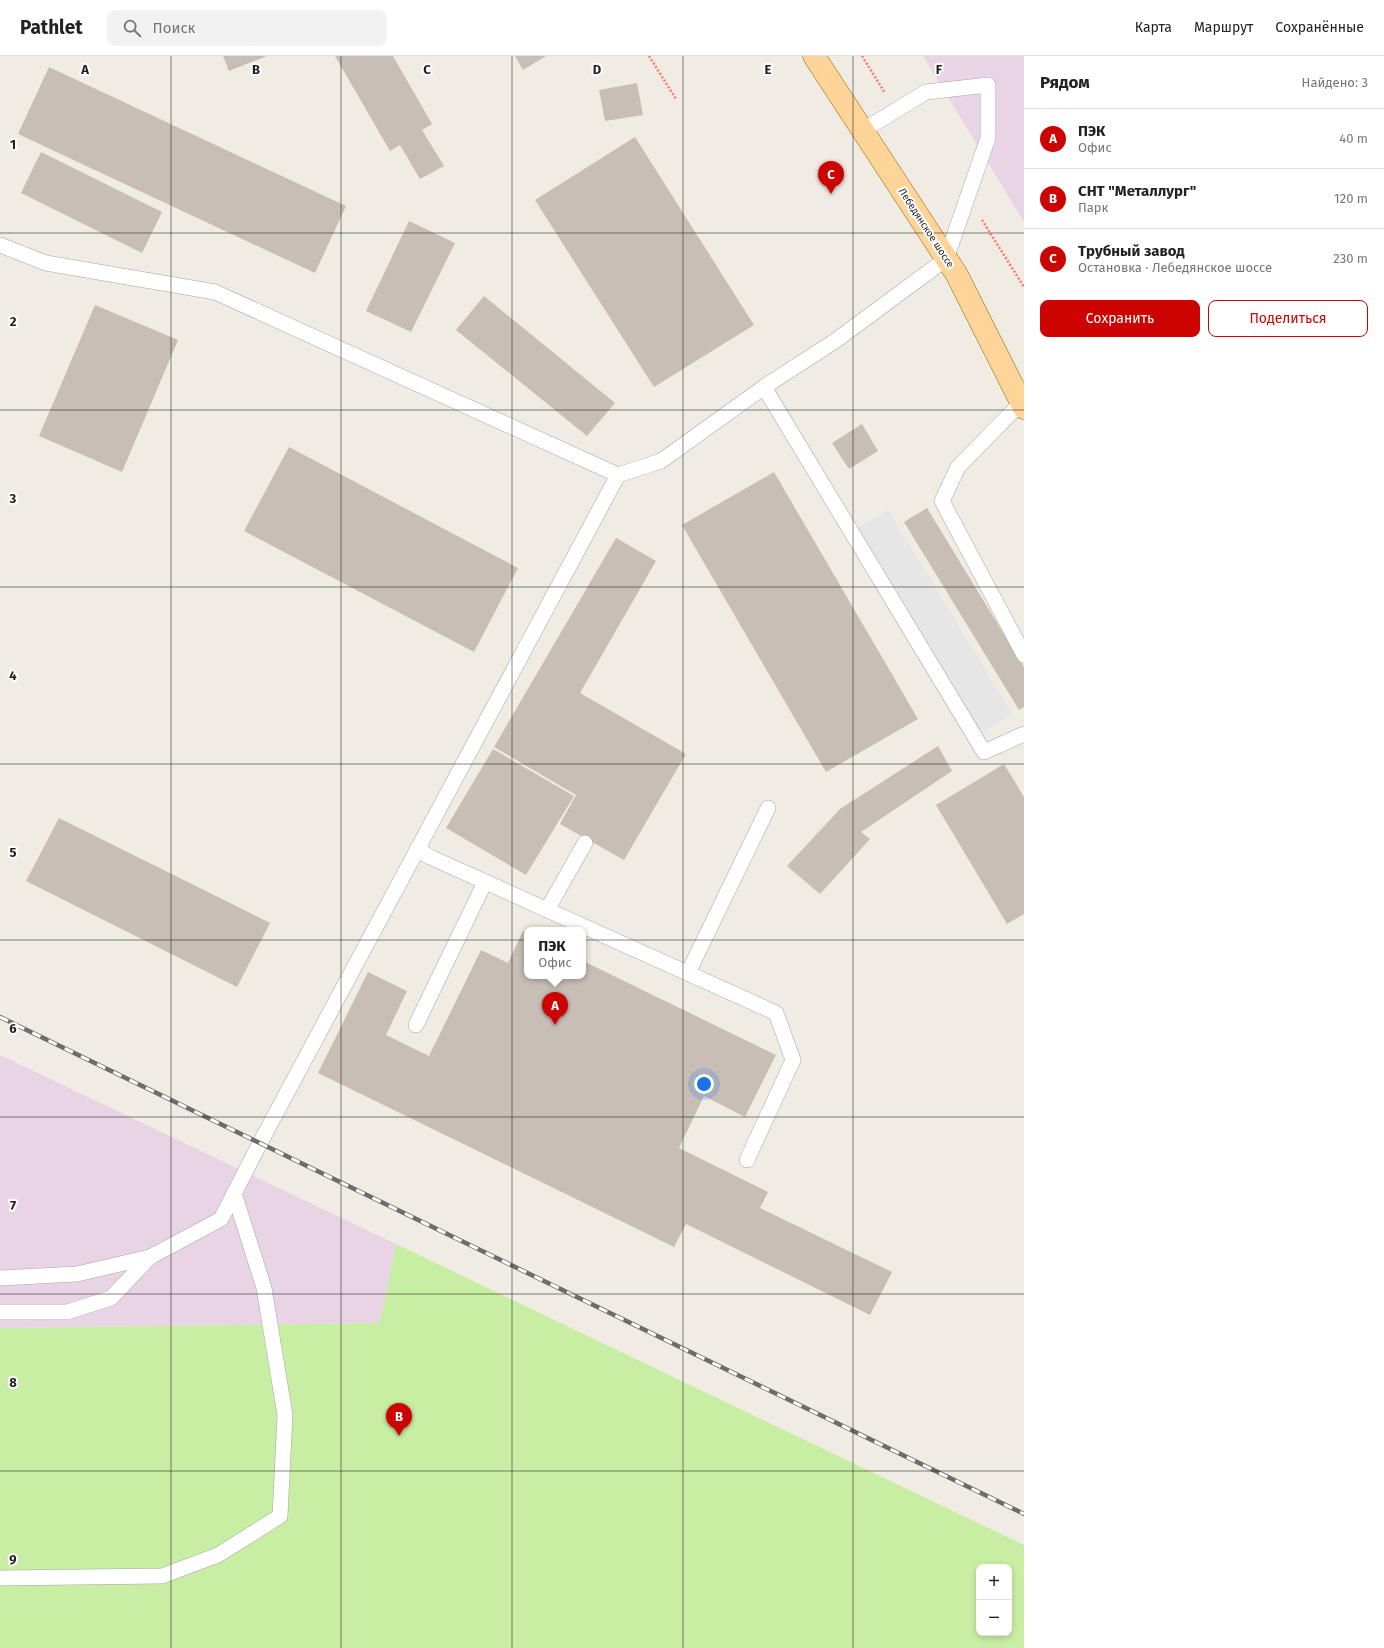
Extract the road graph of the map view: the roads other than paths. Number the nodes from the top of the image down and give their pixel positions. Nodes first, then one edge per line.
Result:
1 (814, 56) edge
2 (862, 131) junction
3 (0, 245) edge
4 (946, 258) junction
5 (764, 388) junction
6 (1023, 406) edge
7 (618, 475) junction
8 (1024, 655) edge
9 (1024, 734) edge
10 (768, 808) dead end
11 (585, 843) dead end
12 (417, 849) junction
13 (485, 882) junction
14 (547, 910) junction
15 (585, 927) edge
16 (586, 927) edge
17 (688, 973) junction
18 (416, 1025) dead end
19 (747, 1160) dead end
20 (234, 1193) junction
21 (150, 1257) junction
22 (0, 1278) edge
23 (0, 1312) edge
24 (0, 1578) edge

1 - 2 main road, Лебедянское шоссе
2 - 4 main road, Лебедянское шоссе
2 - 4 lane
3 - 7 lane
4 - 5 lane
4 - 6 main road, Лебедянское шоссе
5 - 7 lane
5 - 9 lane
6 - 8 lane
7 - 12 lane
10 - 17 lane
11 - 14 lane
12 - 13 lane
12 - 20 lane
13 - 14 lane
13 - 18 lane
14 - 15 lane
16 - 17 lane
17 - 19 lane
20 - 21 lane
20 - 24 lane
21 - 22 lane
21 - 23 lane

